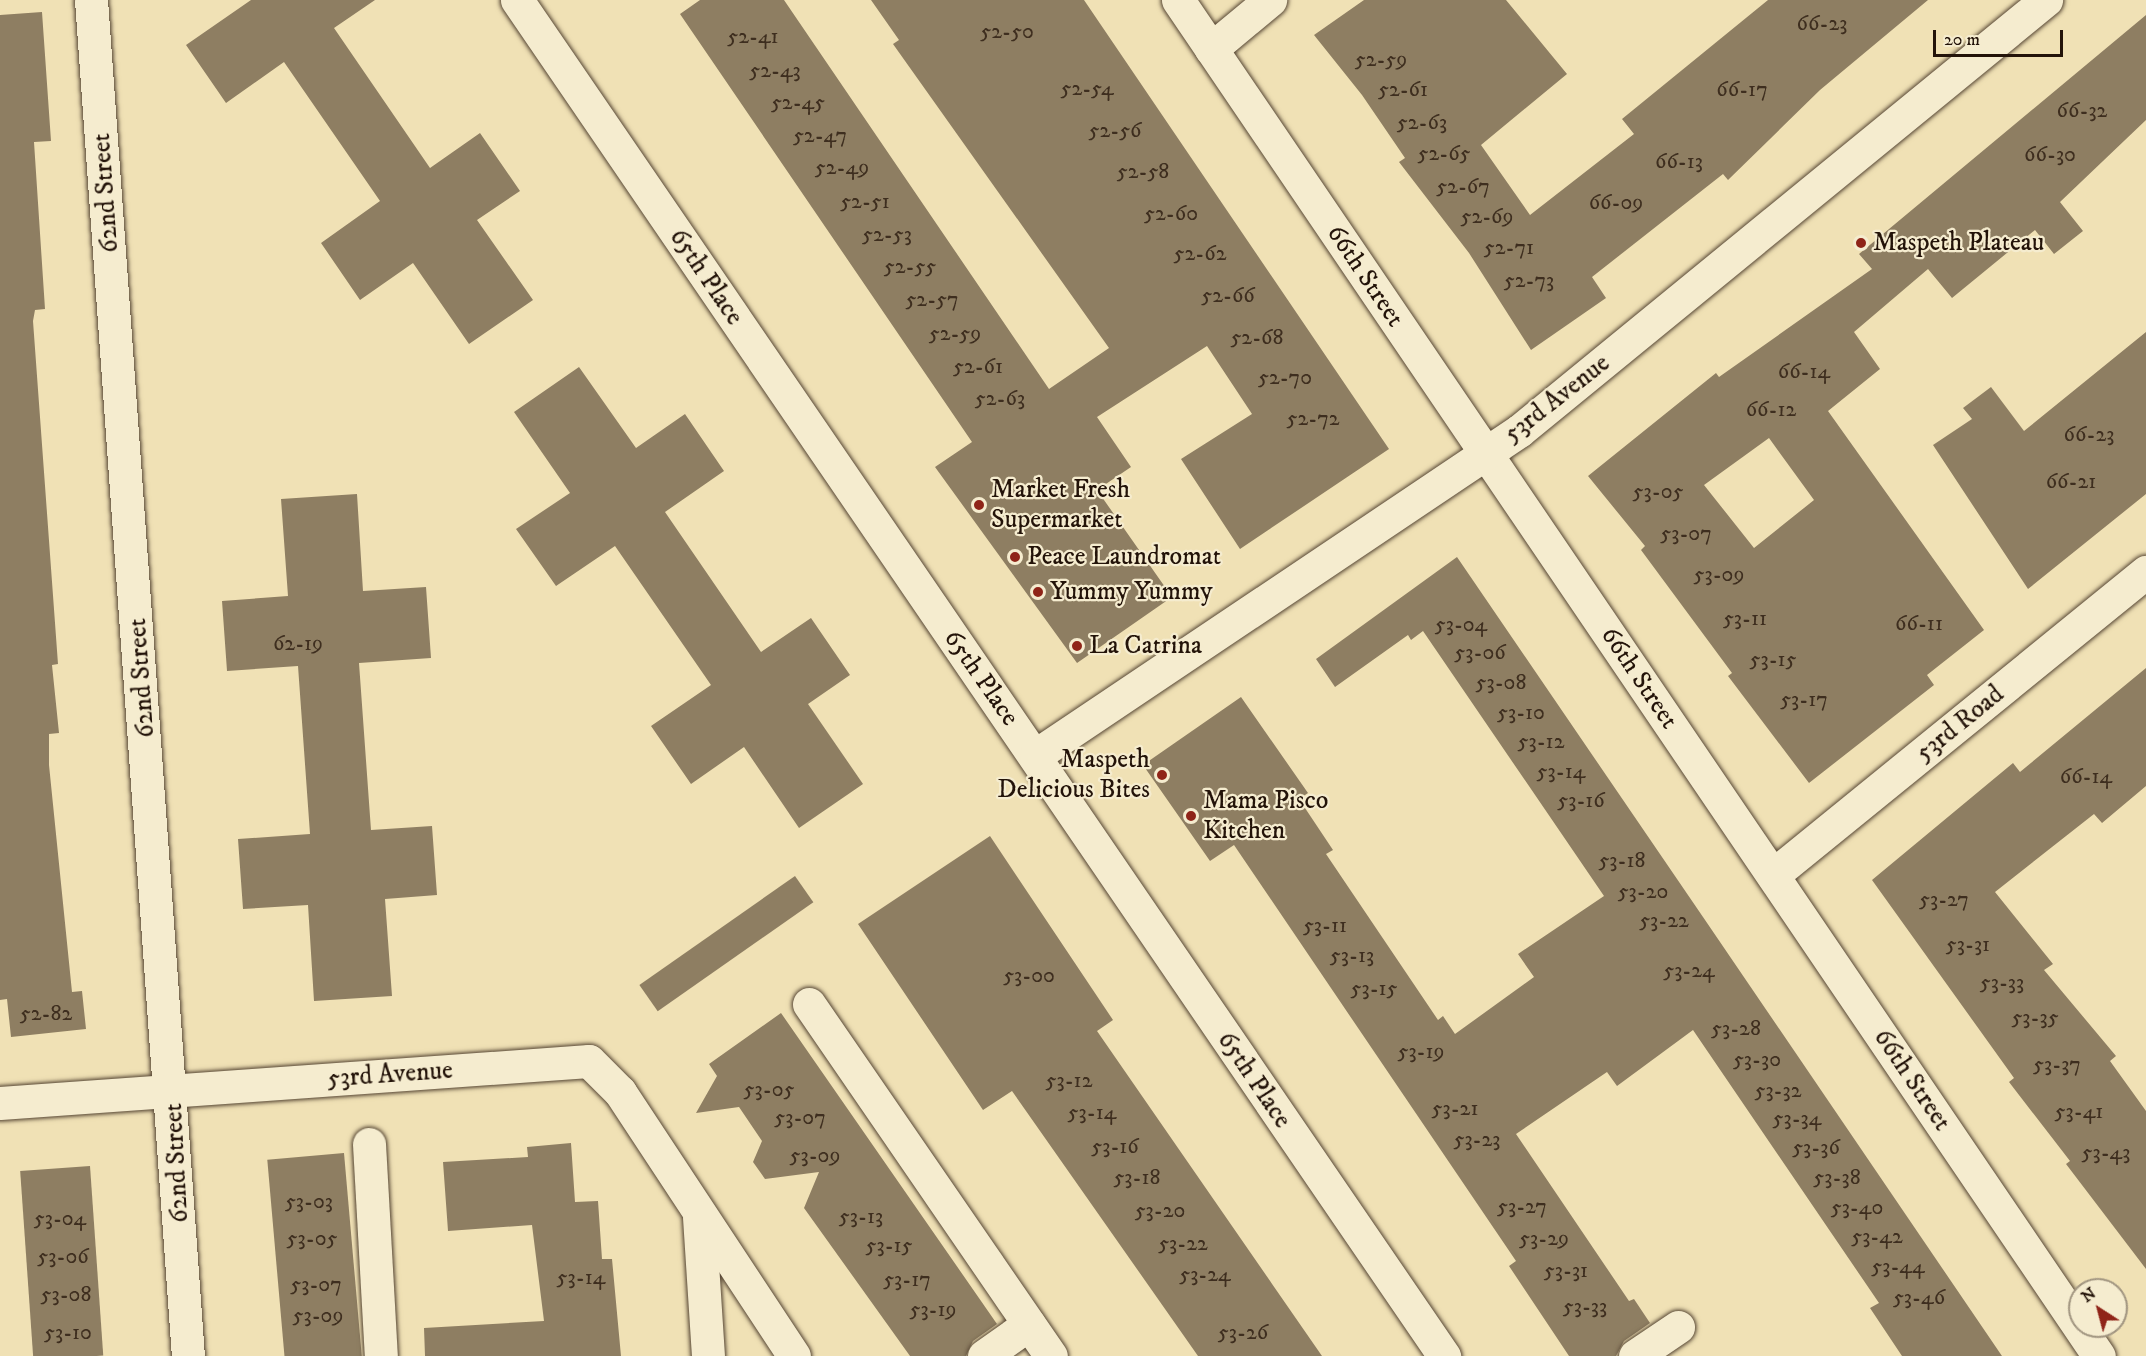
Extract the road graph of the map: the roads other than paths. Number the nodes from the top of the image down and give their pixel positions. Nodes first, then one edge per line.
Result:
1 (91, 0) edge
2 (517, 0) edge
3 (1178, 0) edge
4 (1270, 0) edge
5 (2046, 0) edge
6 (1211, 49) junction
7 (1485, 453) junction
8 (2146, 572) edge
9 (1036, 755) junction
10 (1773, 875) junction
11 (809, 1004) dead end
12 (173, 1091) junction
13 (0, 1102) edge
14 (369, 1144) dead end
15 (699, 1216) junction
16 (1029, 1324) junction
17 (1678, 1328) dead end
18 (188, 1356) edge
19 (381, 1356) edge
20 (708, 1356) edge
21 (795, 1356) edge
22 (984, 1356) edge
23 (1051, 1356) edge
24 (1444, 1356) edge
25 (1635, 1356) edge
26 (2099, 1356) edge

1 - 12 street, 62nd Street
2 - 9 street, 65th Place
3 - 6 street, 66th Street
4 - 6 street
5 - 7 street, 53rd Avenue
6 - 7 street, 66th Street
7 - 9 street, 53rd Avenue
7 - 10 street, 66th Street
8 - 10 street, 53rd Road
9 - 24 street, 65th Place
10 - 26 street, 66th Street
11 - 16 street
12 - 13 street, 53rd Avenue
12 - 15 street, 53rd Avenue
12 - 18 street, 62nd Street
14 - 19 street
15 - 20 street
15 - 21 street
16 - 22 street
16 - 23 street
17 - 25 street

